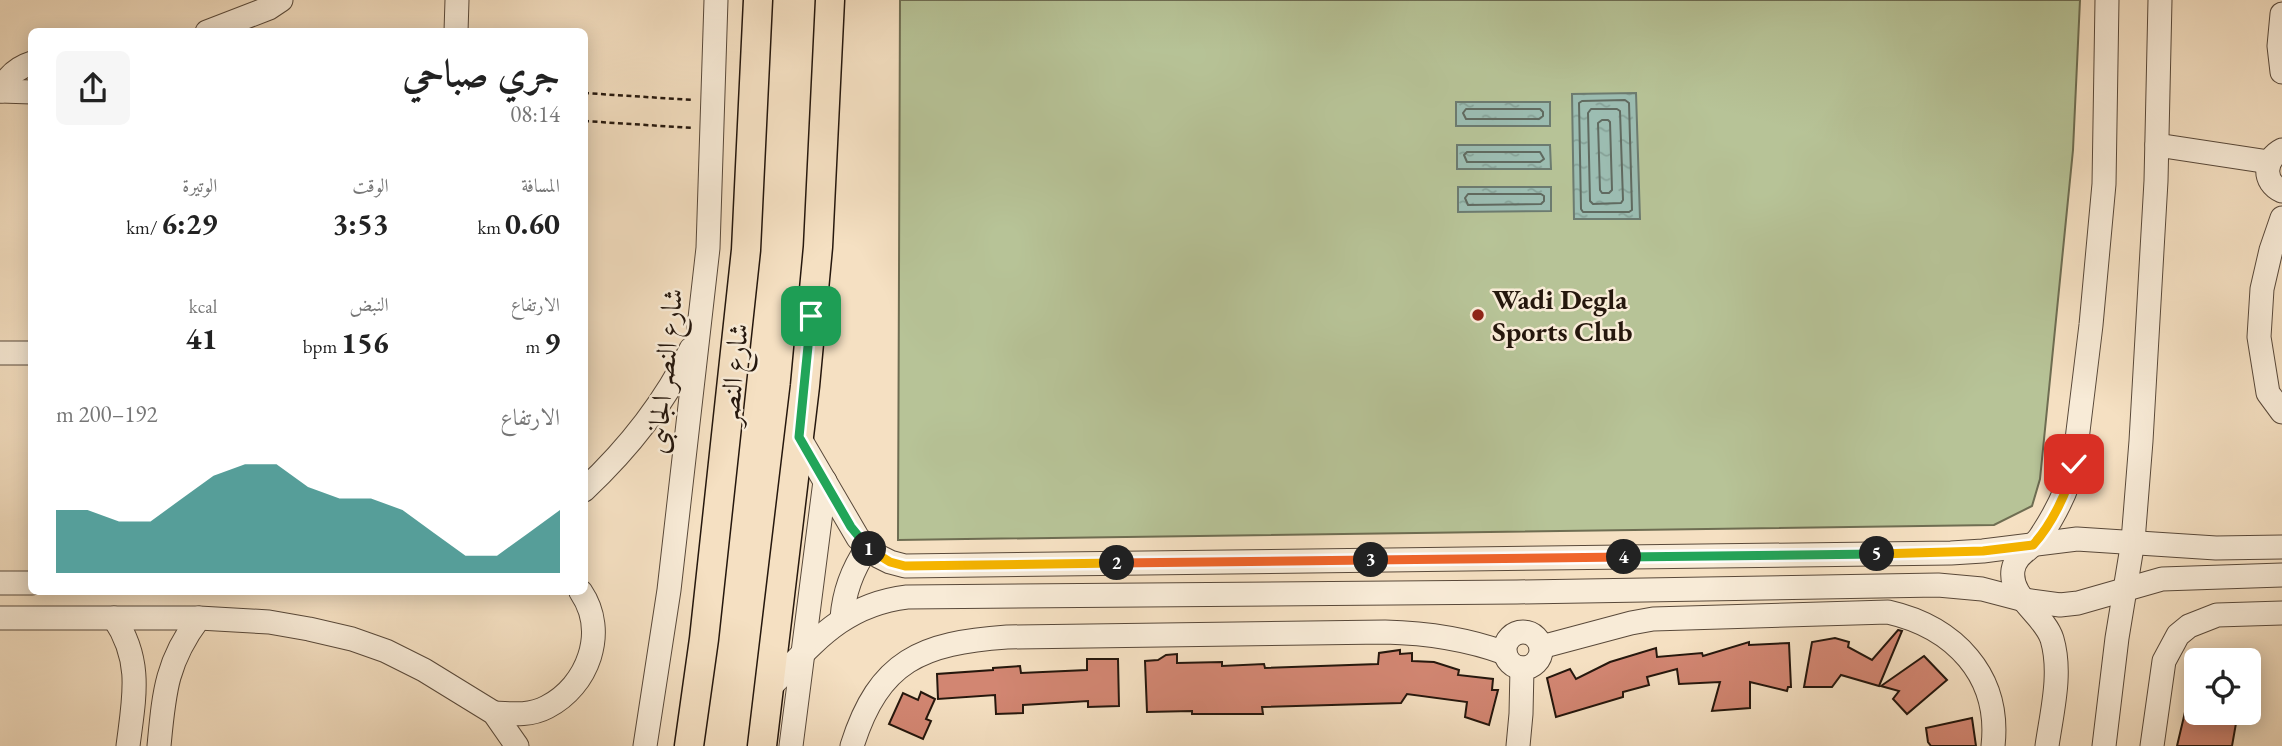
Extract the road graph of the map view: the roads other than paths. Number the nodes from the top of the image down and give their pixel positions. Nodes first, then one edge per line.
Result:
1 (281, 0) edge
2 (457, 0) edge
3 (716, 0) edge
4 (758, 0) edge
5 (830, 0) edge
6 (2108, 0) edge
7 (2160, 0) edge
8 (2282, 14) edge
9 (216, 28) edge
10 (456, 28) edge
11 (28, 65) edge
12 (2282, 72) edge
13 (1, 91) edge
14 (28, 92) edge
15 (2157, 145) junction
16 (2275, 156) edge
17 (2282, 191) edge
18 (2282, 218) edge
19 (698, 334) junction
20 (0, 353) edge
21 (28, 353) edge
22 (2282, 412) edge
23 (799, 437) junction
24 (825, 481) junction
25 (588, 486) edge
26 (2133, 541) junction
27 (2033, 545) junction
28 (2282, 547) edge
29 (867, 548) junction
30 (2282, 575) edge
31 (0, 583) edge
32 (28, 583) edge
33 (2126, 588) junction
34 (1517, 592) junction
35 (583, 595) edge
36 (2024, 600) junction
37 (2282, 613) edge
38 (0, 618) edge
39 (114, 618) junction
40 (199, 618) junction
41 (842, 618) junction
42 (1520, 632) junction
43 (1541, 647) junction
44 (802, 654) junction
45 (1514, 660) junction
46 (771, 686) junction
47 (494, 713) junction
48 (128, 746) edge
49 (159, 746) edge
50 (517, 746) edge
51 (645, 746) edge
52 (689, 746) edge
53 (762, 746) edge
54 (792, 746) edge
55 (852, 746) edge
56 (1518, 746) edge
57 (1993, 746) edge
58 (2048, 746) edge
59 (2104, 746) edge
60 (2151, 746) edge

1 - 9 street
2 - 10 street
3 - 19 street, شارع النصر الجانبى
4 - 52 main road, شارع النصر
5 - 23 main road
6 - 27 street
7 - 15 street
8 - 12 street
11 - 13 street
13 - 14 street
15 - 16 street
15 - 26 street
16 - 17 street
18 - 22 street
19 - 25 street
19 - 51 street, شارع النصر الجانبى
20 - 21 street
23 - 24 street
23 - 46 main road
24 - 29 street
24 - 44 street
26 - 27 street
26 - 28 street
26 - 33 street
27 - 29 street
27 - 36 street
29 - 41 street
30 - 33 street
31 - 32 street
33 - 36 street
33 - 59 street
34 - 36 street
34 - 41 street
34 - 42 street
35 - 47 street
36 - 58 street
37 - 60 street
38 - 39 street
39 - 40 street
39 - 48 street
40 - 47 street
40 - 49 street
41 - 44 street
42 - 43 street
42 - 45 street
43 - 45 street
43 - 57 street
44 - 46 street
44 - 54 street
45 - 55 street
45 - 56 street
46 - 53 main road
47 - 50 street

